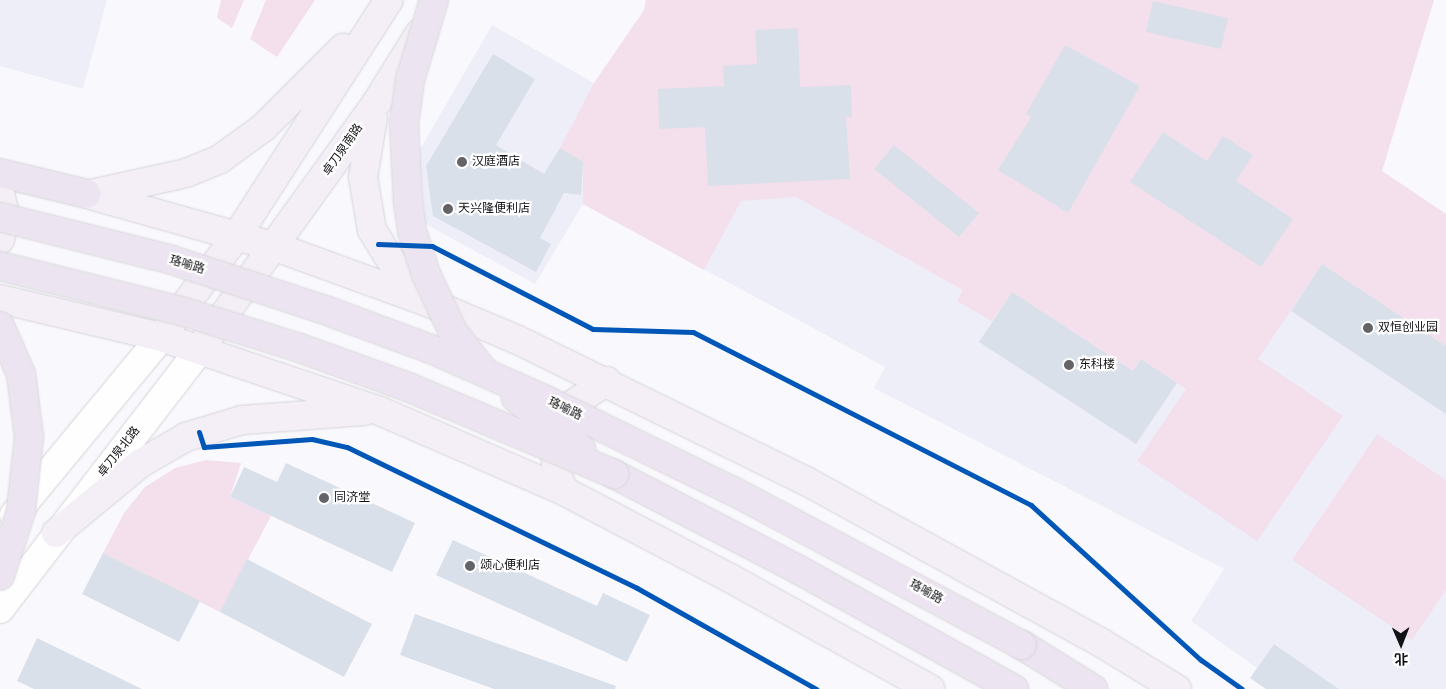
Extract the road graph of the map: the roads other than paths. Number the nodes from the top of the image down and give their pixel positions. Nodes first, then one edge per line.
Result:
1 (389, 0) edge
2 (434, 0) edge
3 (441, 0) edge
4 (378, 102) junction
5 (0, 173) edge
6 (0, 193) edge
7 (87, 194) junction
8 (0, 217) edge
9 (238, 234) junction
10 (0, 240) edge
11 (276, 247) junction
12 (0, 266) edge
13 (239, 296) joint
14 (0, 299) edge
15 (430, 303) junction
16 (0, 326) edge
17 (161, 337) junction
18 (201, 348) junction
19 (607, 381) junction
20 (380, 411) junction
21 (614, 474) junction
22 (564, 491) junction
23 (0, 533) edge
24 (56, 533) junction
25 (0, 576) edge
26 (0, 609) edge
27 (1006, 684) edge
28 (930, 689) edge
29 (1093, 689) edge
30 (1177, 689) edge

1 - 7 main road
1 - 9 main road
2 - 21 highway, bridge
3 - 4 main road, 卓刀泉南路
4 - 11 main road, 卓刀泉南路
4 - 15 main road
5 - 7 highway
6 - 10 main road
7 - 9 main road
8 - 29 highway, 珞喻路, bridge
9 - 11 main road
9 - 17 main road
11 - 13 main road, 卓刀泉南路
11 - 15 main road
12 - 21 highway, bridge
13 - 18 main road, 卓刀泉北路
14 - 17 main road
15 - 19 main road
16 - 25 highway, bridge
17 - 18 main road
17 - 23 street
18 - 20 main road
18 - 24 street, 卓刀泉北路
19 - 22 main road
19 - 30 main road
20 - 22 main road
20 - 24 main road
21 - 27 highway
22 - 28 main road
24 - 26 street, 卓刀泉北路

